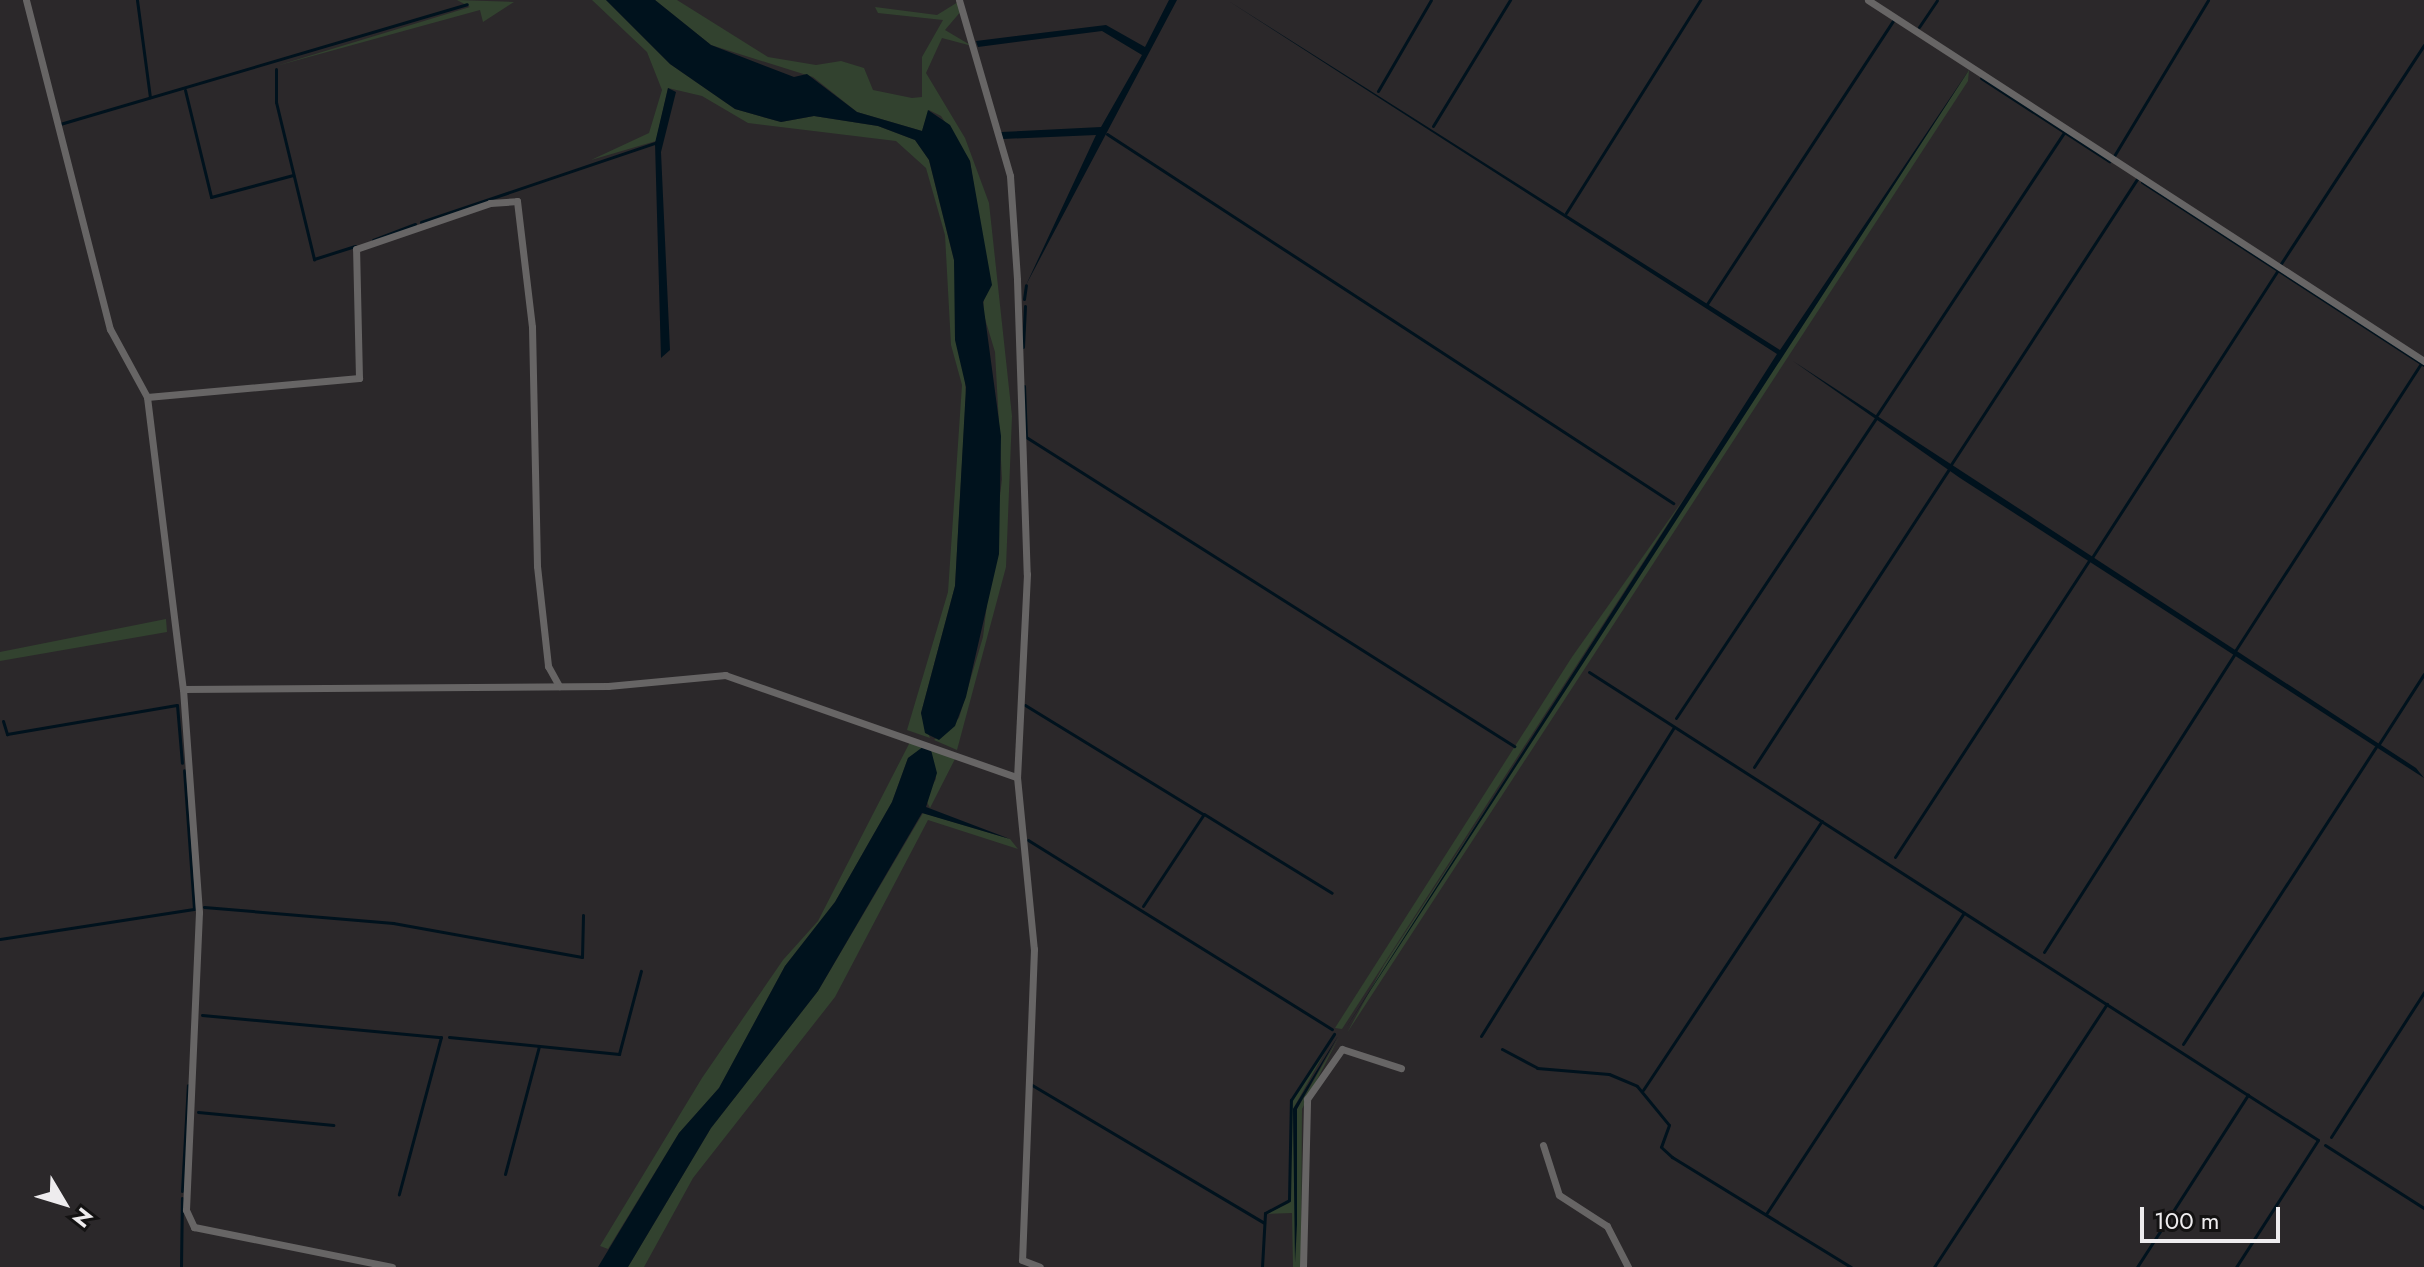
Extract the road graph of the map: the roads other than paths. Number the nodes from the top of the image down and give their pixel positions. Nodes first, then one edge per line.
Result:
1 (26, 0) edge
2 (959, 0) edge
3 (1868, 0) edge
4 (2424, 361) edge
5 (147, 397) junction
6 (559, 686) junction
7 (183, 689) junction
8 (1017, 777) junction
9 (1401, 1068) dead end
10 (1543, 1145) dead end
11 (1022, 1260) junction
12 (392, 1267) edge
13 (1015, 1267) edge
14 (1040, 1267) edge
15 (1303, 1267) edge
16 (1628, 1267) edge

1 - 5 street
2 - 8 street
3 - 4 street
5 - 6 street
5 - 7 street
6 - 7 street
6 - 8 street
7 - 12 street
8 - 11 street
9 - 15 street
10 - 16 street
11 - 13 street
11 - 14 street

